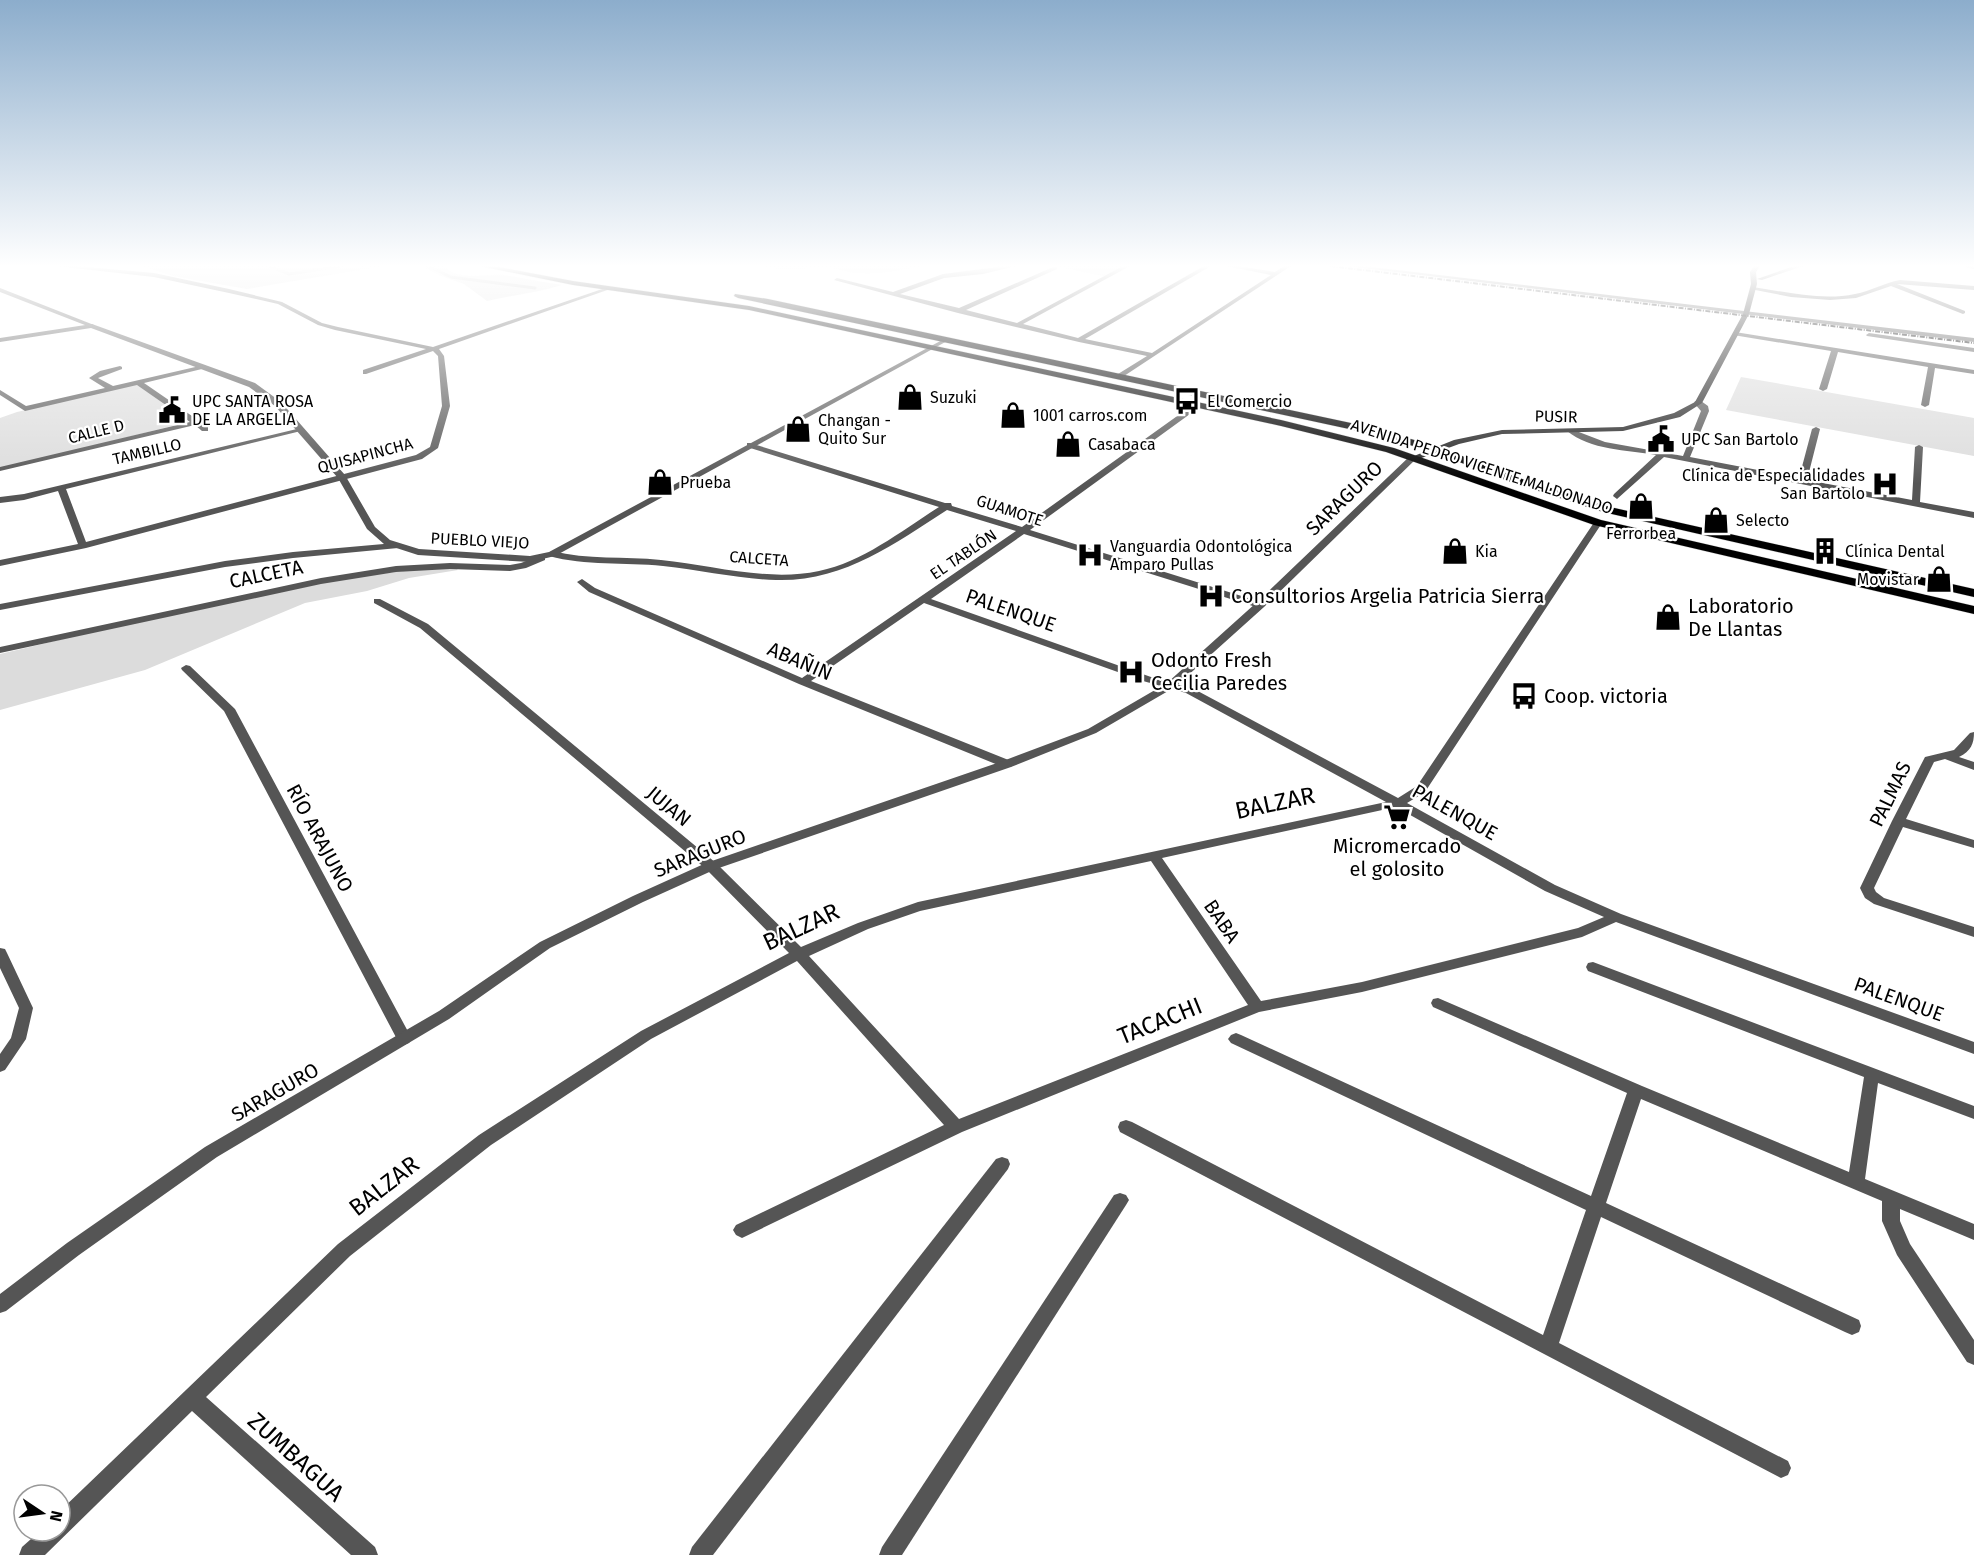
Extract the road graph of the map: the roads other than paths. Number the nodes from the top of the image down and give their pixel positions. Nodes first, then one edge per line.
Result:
1 (126, 339) edge
2 (384, 339) edge
3 (465, 339) edge
4 (884, 339) edge
5 (939, 339) edge
6 (1073, 339) edge
7 (1179, 339) edge
8 (1733, 339) edge
9 (1764, 339) edge
10 (1897, 339) edge
11 (946, 340) junction
12 (1079, 340) joint
13 (435, 349) junction
14 (930, 349) junction
15 (1835, 350) junction
16 (1974, 350) edge
17 (1154, 355) junction
18 (1932, 366) junction
19 (204, 367) junction
20 (120, 369) dead end
21 (366, 372) dead end
22 (1974, 372) edge
23 (1121, 376) junction
24 (139, 382) junction
25 (1823, 388) dead end
26 (112, 389) junction
27 (0, 392) edge
28 (1698, 403) junction
29 (1924, 405) dead end
30 (1197, 406) junction
31 (195, 423) junction
32 (205, 429) dead end
33 (301, 429) junction
34 (1816, 429) dead end
35 (1571, 431) junction
36 (1581, 431) junction
37 (750, 445) junction
38 (1920, 447) dead end
39 (1435, 449) junction
40 (1640, 449) junction
41 (1662, 454) junction
42 (1413, 458) junction
43 (1686, 458) junction
44 (3, 469) dead end
45 (342, 477) junction
46 (1802, 481) junction
47 (61, 487) junction
48 (1617, 496) dead end
49 (0, 500) edge
50 (1916, 503) junction
51 (948, 506) junction
52 (1974, 515) edge
53 (1598, 523) junction
54 (1024, 530) junction
55 (83, 546) junction
56 (395, 546) junction
57 (547, 556) junction
58 (0, 563) edge
59 (582, 582) dead end
60 (1974, 593) edge
61 (922, 599) junction
62 (377, 601) dead end
63 (1260, 605) junction
64 (0, 607) edge
65 (1974, 610) edge
66 (0, 650) edge
67 (186, 668) dead end
68 (803, 682) junction
69 (1171, 684) junction
70 (1974, 735) edge
71 (1948, 756) junction
72 (1007, 764) junction
73 (1974, 766) edge
74 (1398, 803) junction
75 (1898, 821) junction
76 (1974, 843) edge
77 (1154, 856) junction
78 (711, 866) junction
79 (1616, 917) junction
80 (1974, 932) edge
81 (0, 953) edge
82 (799, 954) junction
83 (1593, 967) dead end
84 (1438, 1003) dead end
85 (1257, 1007) junction
86 (404, 1039) junction
87 (1236, 1039) dead end
88 (1974, 1048) edge
89 (0, 1066) edge
90 (1872, 1073) junction
91 (1636, 1090) junction
92 (1974, 1113) edge
93 (956, 1127) junction
94 (1126, 1127) dead end
95 (1002, 1164) dead end
96 (1856, 1182) junction
97 (1891, 1197) junction
98 (1120, 1200) dead end
99 (1595, 1207) junction
100 (742, 1230) dead end
101 (1974, 1232) edge
102 (0, 1305) edge
103 (1852, 1326) dead end
104 (1549, 1346) junction
105 (1974, 1356) edge
106 (191, 1397) junction
107 (1781, 1468) dead end
108 (72, 1514) edge
109 (42, 1543) edge
110 (30, 1555) edge
111 (367, 1555) edge
112 (700, 1555) edge
113 (890, 1555) edge

1 - 19 street
2 - 13 street
3 - 13 street
4 - 14 main road, AVENIDA PEDRO VICENTE MALDONADO
5 - 11 main road, AVENIDA PEDRO VICENTE MALDONADO
6 - 12 street
7 - 17 street
8 - 28 main road
9 - 15 street
10 - 16 street
11 - 14 street, PUEBLO VIEJO
11 - 23 main road, AVENIDA PEDRO VICENTE MALDONADO
12 - 17 street
13 - 21 street
13 - 45 street, QUISAPINCHA
14 - 30 main road, AVENIDA PEDRO VICENTE MALDONADO
14 - 37 street, PUEBLO VIEJO
15 - 18 street
15 - 25 street
17 - 23 street
18 - 22 street
18 - 29 street
19 - 24 street
19 - 33 street
20 - 26 street
23 - 39 main road, AVENIDA PEDRO VICENTE MALDONADO
24 - 26 street
24 - 31 street
26 - 27 street
28 - 36 main road, PUSIR
28 - 43 street
30 - 42 main road, AVENIDA PEDRO VICENTE MALDONADO
30 - 54 street, EL TABLÓN
31 - 32 street
31 - 44 street, CALLE D
33 - 45 street
33 - 47 street, TAMBILLO
34 - 46 street
35 - 36 main road, PUSIR
35 - 39 main road, PUSIR
35 - 40 street
36 - 40 street
37 - 51 street, GUAMOTE
37 - 57 street, PUEBLO VIEJO
38 - 50 street
39 - 42 main road, PUSIR
39 - 60 main road, AVENIDA PEDRO VICENTE MALDONADO
40 - 41 street
41 - 43 street
41 - 48 street
42 - 53 main road, AVENIDA PEDRO VICENTE MALDONADO
42 - 63 street, SARAGURO
43 - 46 street
45 - 55 street, QUISAPINCHA
45 - 56 street
46 - 50 street
47 - 49 street, TAMBILLO
47 - 55 street
50 - 52 street
51 - 54 street, GUAMOTE
51 - 57 street, CALCETA
53 - 65 main road, AVENIDA PEDRO VICENTE MALDONADO
53 - 74 street, BALZAR
54 - 61 street, EL TABLÓN
54 - 63 street, GUAMOTE
55 - 58 street, QUISAPINCHA
56 - 57 street, PUEBLO VIEJO
56 - 64 street, PUEBLO VIEJO
57 - 66 street, CALCETA
59 - 68 street, ABAÑIN
61 - 68 street, EL TABLÓN
61 - 69 street, PALENQUE
62 - 78 street, JUJAN
63 - 69 street, SARAGURO
67 - 86 street, RÍO ARAJUNO
68 - 72 street, ABAÑIN
69 - 72 street, SARAGURO
69 - 74 street, PALENQUE
70 - 71 street, PALMAS
71 - 73 street
71 - 75 street, PALMAS
72 - 78 street, SARAGURO
74 - 77 street, BALZAR
74 - 79 street, PALENQUE
75 - 76 street
75 - 80 street, PALMAS
77 - 82 street, BALZAR
77 - 85 street, BABA
78 - 82 street, JUJAN
78 - 86 street, SARAGURO
79 - 85 street, TACACHI
79 - 88 street, PALENQUE
81 - 89 street
82 - 93 street, JUJAN
82 - 106 street, BALZAR
83 - 90 street
84 - 91 street
85 - 93 street, TACACHI
86 - 102 street, SARAGURO
87 - 99 street
90 - 92 street
90 - 96 street
91 - 96 street
91 - 99 street
93 - 100 street, TACACHI
94 - 104 street
95 - 112 street
96 - 97 street
97 - 101 street
97 - 105 street
98 - 113 street
99 - 103 street
99 - 104 street
104 - 107 street
106 - 108 street, BALZAR
106 - 111 street, ZUMBAGUA
109 - 110 street

